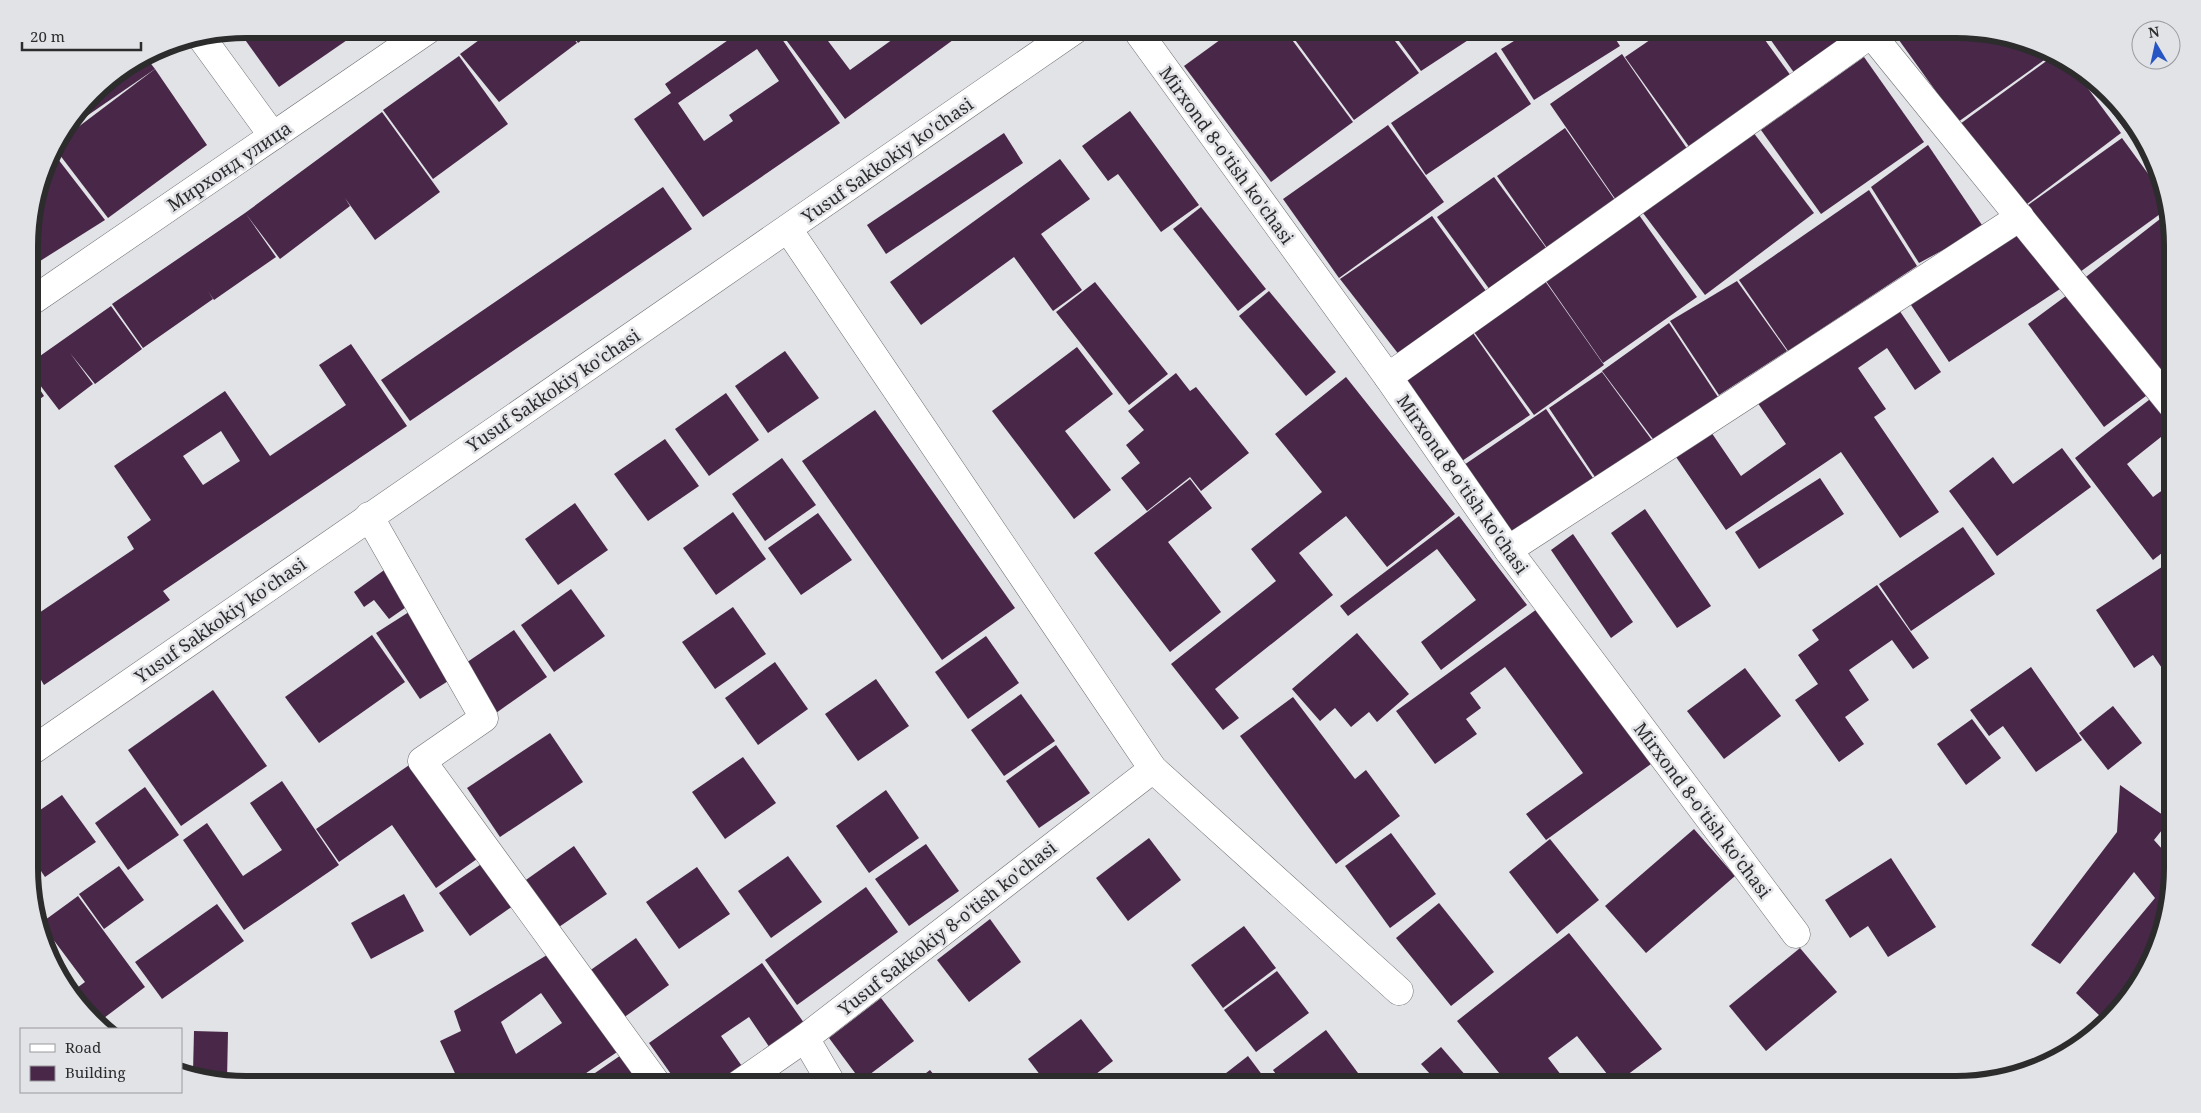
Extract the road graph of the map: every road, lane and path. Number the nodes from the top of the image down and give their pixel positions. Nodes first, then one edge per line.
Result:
1 (416, 38) edge
2 (1063, 38) edge
3 (1143, 38) edge
4 (1865, 38) edge
5 (1874, 38) edge
6 (204, 41) edge
7 (273, 136) junction
8 (2020, 217) junction
9 (788, 229) junction
10 (38, 297) edge
11 (1388, 377) junction
12 (2164, 395) edge
13 (369, 516) junction
14 (1508, 550) junction
15 (38, 746) edge
16 (1153, 769) junction
17 (1796, 934) dead end
18 (1399, 991) dead end
19 (805, 1038) junction
20 (651, 1076) edge
21 (750, 1076) edge
22 (827, 1076) edge

1 - 7 street, Мирхонд улица
2 - 9 street, Yusuf Sakkokiy ko'chasi
3 - 11 street, Mirxond 8-o'tish ko'chasi
4 - 11 street
5 - 8 street
6 - 7 street
7 - 10 street, Мирхонд улица
8 - 12 street
8 - 14 street
9 - 13 street, Yusuf Sakkokiy ko'chasi
9 - 16 street
11 - 14 street, Mirxond 8-o'tish ko'chasi
13 - 15 street, Yusuf Sakkokiy ko'chasi
13 - 20 street
14 - 17 street, Mirxond 8-o'tish ko'chasi
16 - 18 street
16 - 19 street, Yusuf Sakkokiy 8-o'tish ko'chasi
19 - 21 street, Yusuf Sakkokiy 8-o'tish ko'chasi
19 - 22 street

